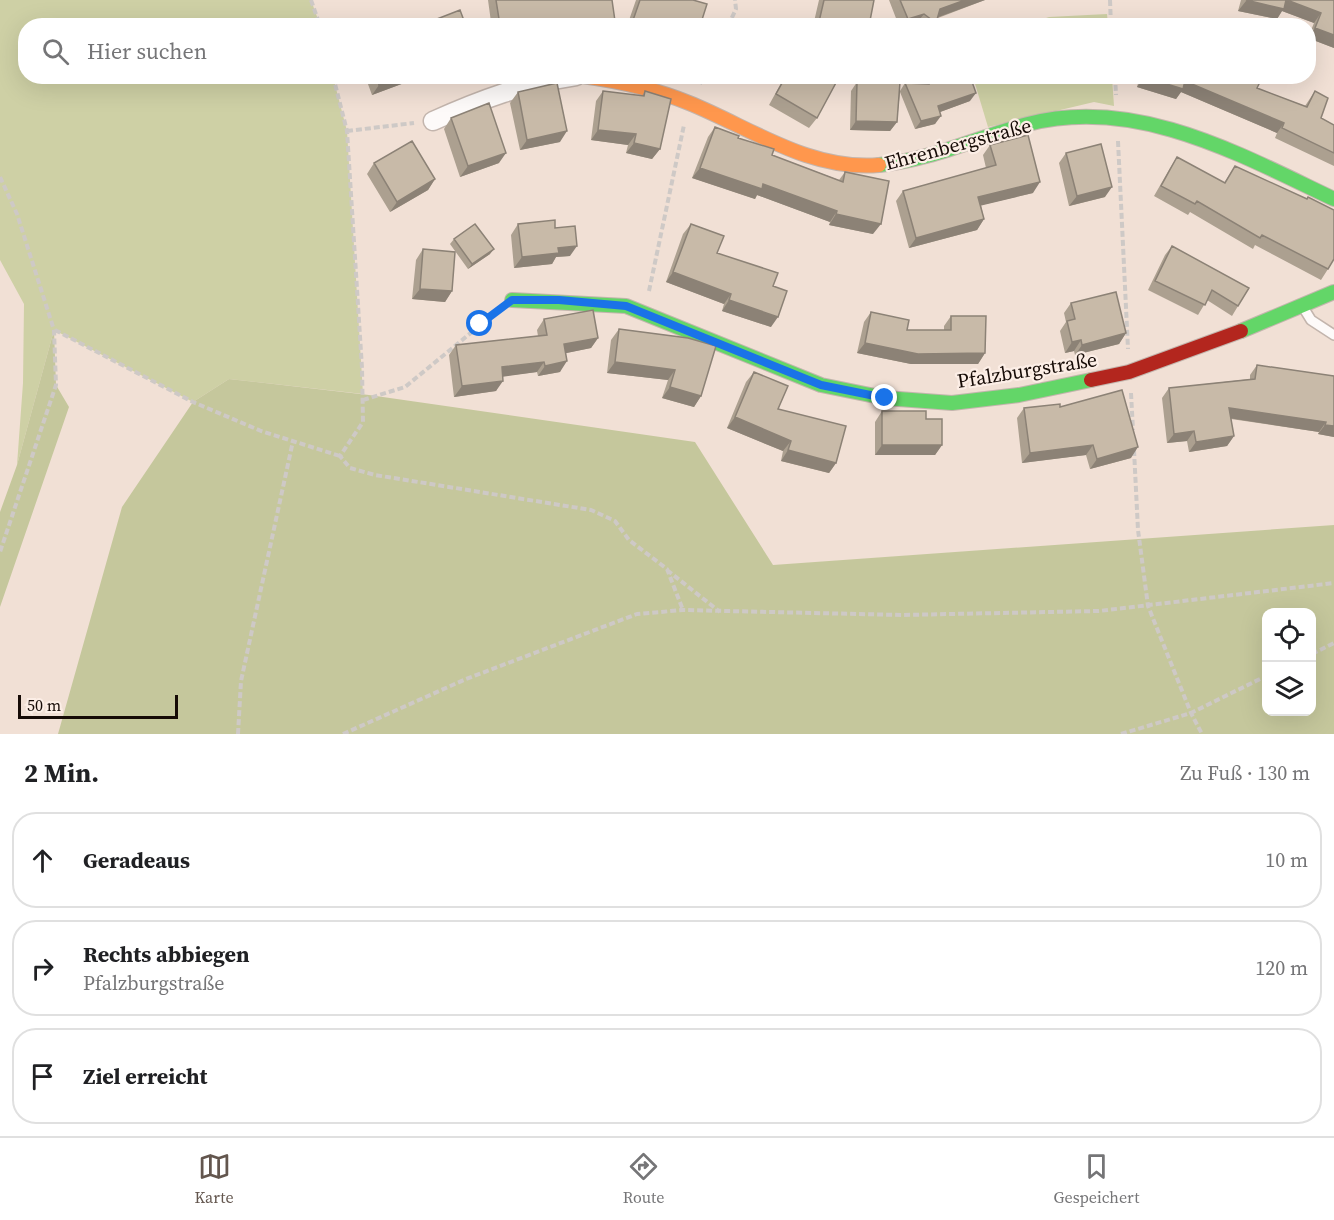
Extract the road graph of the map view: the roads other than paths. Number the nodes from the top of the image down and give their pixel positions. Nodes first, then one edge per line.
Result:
1 (530, 84) edge
2 (631, 84) edge
3 (433, 121) road end
4 (1334, 199) edge
5 (1334, 292) edge
6 (512, 300) road end
7 (1303, 307) junction
8 (1334, 334) edge

1 - 3 street
2 - 4 street, Ehrenbergstraße
5 - 7 street, Pfalzburgstraße
6 - 7 street, Pfalzburgstraße
7 - 8 lane

